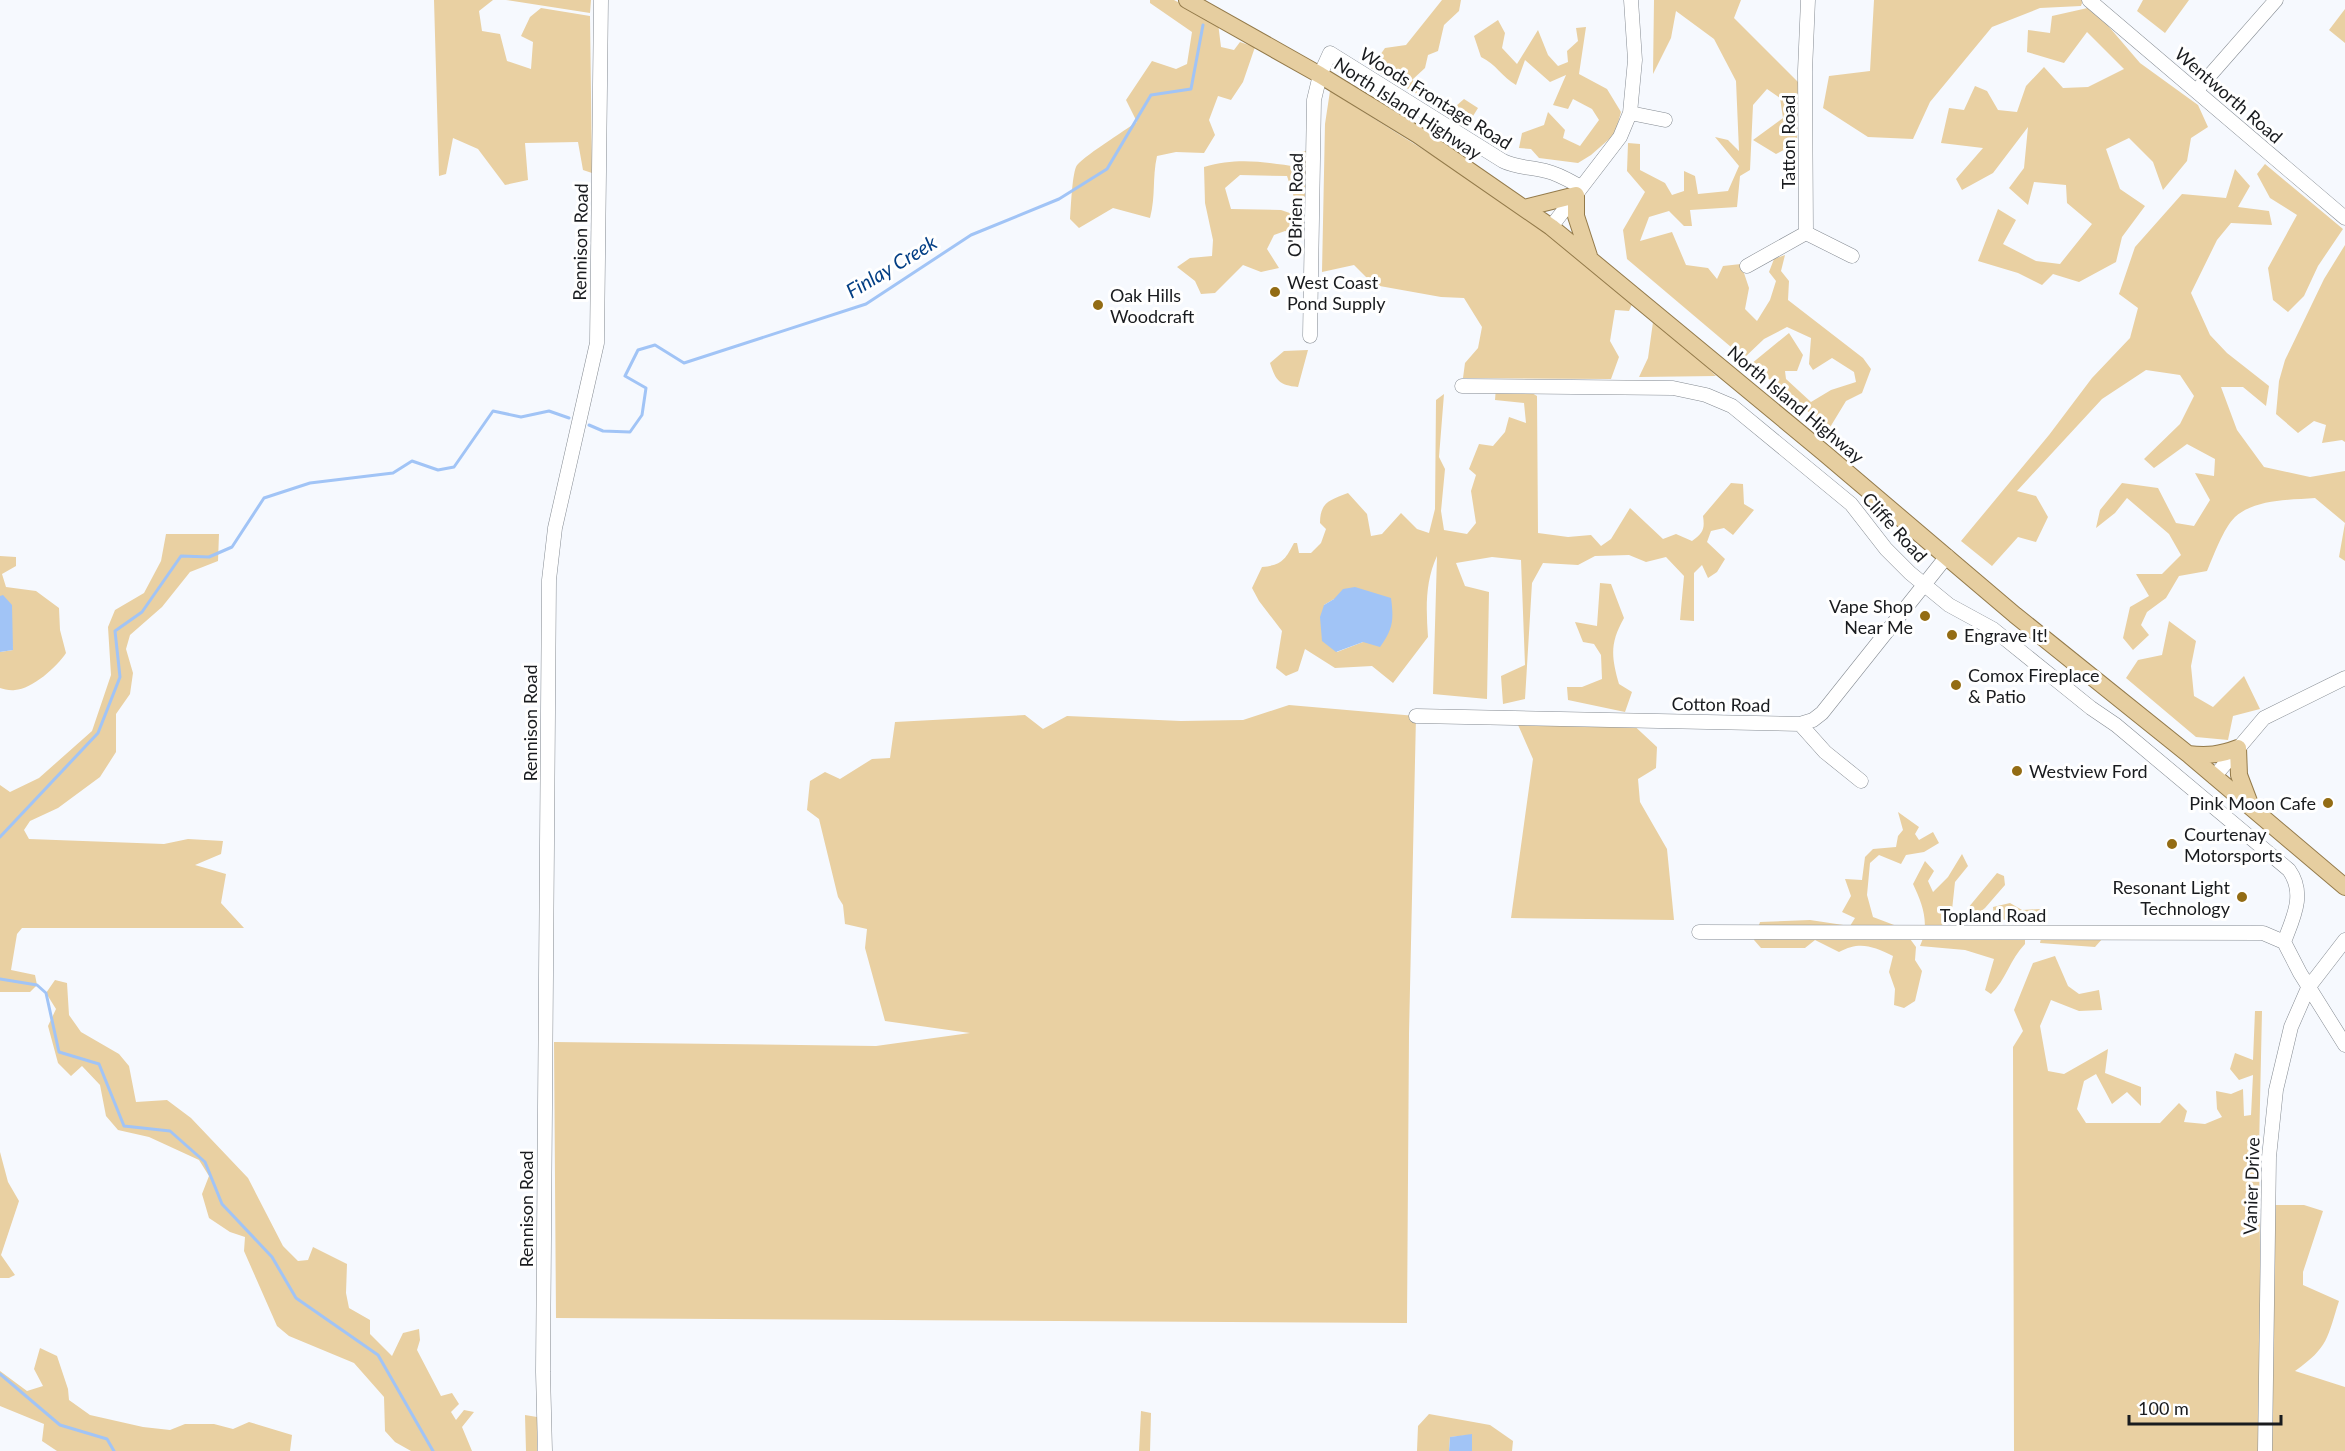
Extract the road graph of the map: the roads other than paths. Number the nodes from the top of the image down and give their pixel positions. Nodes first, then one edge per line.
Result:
1 (601, 0) edge
2 (1186, 0) edge
3 (1631, 0) edge
4 (1808, 0) edge
5 (2089, 0) edge
6 (2276, 0) edge
7 (1320, 75) junction
8 (2198, 90) junction
9 (1630, 113) junction
10 (1665, 120) dead end
11 (1579, 191) junction
12 (1524, 208) junction
13 (2345, 218) edge
14 (1551, 227) junction
15 (1806, 233) junction
16 (1589, 256) junction
17 (1852, 256) dead end
18 (1747, 266) dead end
19 (1311, 336) dead end
20 (1462, 386) dead end
21 (1947, 556) junction
22 (1924, 585) junction
23 (2345, 678) edge
24 (1416, 716) dead end
25 (1800, 724) junction
26 (2238, 748) junction
27 (2188, 754) junction
28 (2214, 777) junction
29 (1861, 781) dead end
30 (2253, 809) junction
31 (2341, 881) edge
32 (1699, 932) dead end
33 (2345, 940) edge
34 (2284, 942) junction
35 (2308, 988) junction
36 (2345, 1045) edge
37 (545, 1451) edge
38 (2265, 1451) edge

1 - 37 street, Rennison Road
2 - 7 main road, North Island Highway
3 - 9 street
4 - 15 street, Tatton Road
5 - 8 street, Wentworth Road
6 - 8 street
7 - 11 street, Woods Frontage Road
7 - 12 main road, North Island Highway
7 - 19 street, O'Brien Road
8 - 13 street, Wentworth Road
9 - 10 street
9 - 11 street
11 - 12 main road
11 - 14 street
11 - 16 main road
12 - 14 main road, North Island Highway
14 - 16 main road, North Island Highway
15 - 17 street
15 - 18 street
16 - 21 main road, North Island Highway
20 - 22 street, Cliffe Road
21 - 22 street
21 - 27 main road, North Island Highway
22 - 25 street
22 - 34 street, Cliffe Road
23 - 26 street
24 - 25 street, Cotton Road
25 - 29 street
26 - 27 main road
26 - 28 street
26 - 30 main road
27 - 28 main road, North Island Highway
28 - 30 main road, North Island Highway
30 - 31 main road, North Island Highway
32 - 34 street, Topland Road
33 - 35 street, Vanier Drive
34 - 35 street
35 - 36 street
35 - 38 street, Vanier Drive

